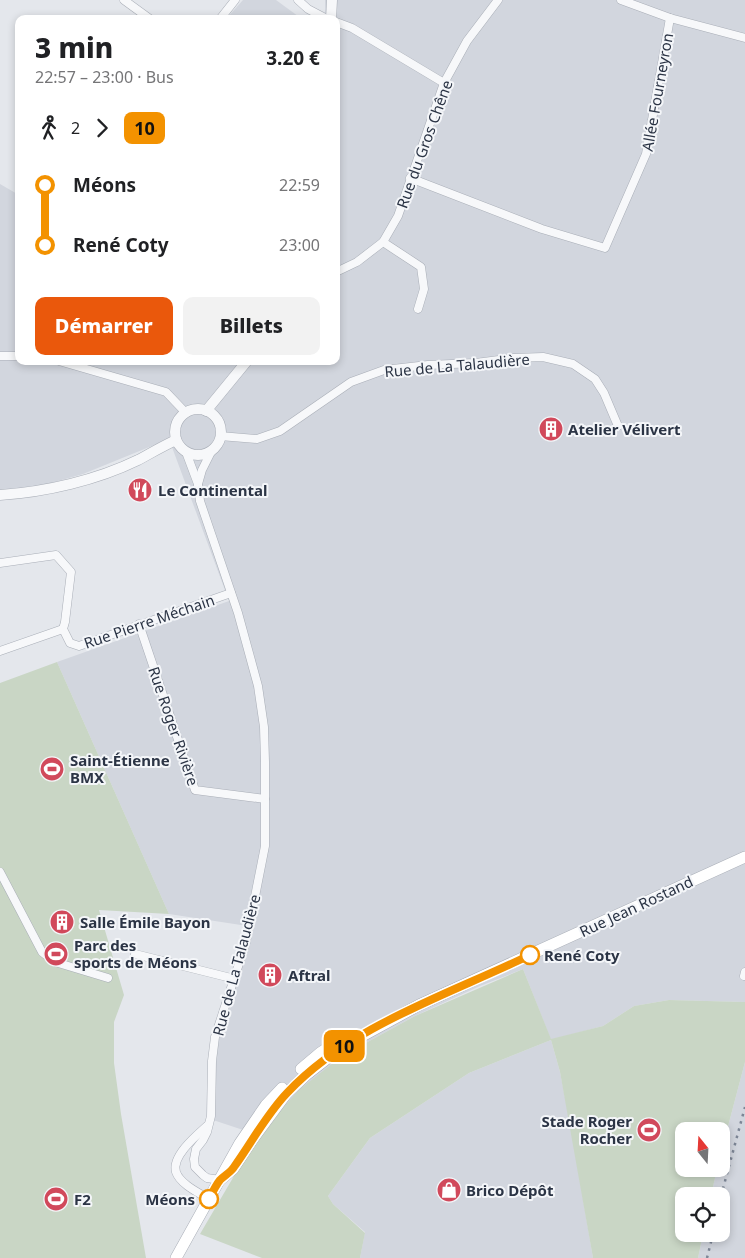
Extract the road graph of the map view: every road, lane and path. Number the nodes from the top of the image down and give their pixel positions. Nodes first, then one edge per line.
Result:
1 (124, 0) edge
2 (235, 0) edge
3 (298, 0) edge
4 (332, 0) edge
5 (498, 0) edge
6 (621, 0) edge
7 (145, 15) edge
8 (223, 15) edge
9 (321, 15) edge
10 (330, 15) edge
11 (670, 18) junction
12 (340, 24) edge
13 (745, 38) edge
14 (444, 83) junction
15 (410, 178) junction
16 (383, 242) junction
17 (340, 270) edge
18 (418, 309) dead end
19 (0, 356) edge
20 (15, 356) edge
21 (73, 365) edge
22 (244, 365) edge
23 (206, 411) junction
24 (186, 413) junction
25 (618, 426) dead end
26 (220, 436) junction
27 (176, 440) junction
28 (212, 450) junction
29 (186, 452) junction
30 (198, 484) junction
31 (0, 495) edge
32 (0, 563) edge
33 (231, 593) junction
34 (139, 624) junction
35 (63, 629) junction
36 (0, 651) edge
37 (265, 799) junction
38 (745, 856) edge
39 (0, 872) edge
40 (136, 954) dead end
41 (108, 978) dead end
42 (235, 978) junction
43 (208, 1125) junction
44 (220, 1180) junction
45 (208, 1200) junction
46 (176, 1258) edge

1 - 7 street
2 - 8 street
3 - 9 street
4 - 10 street
5 - 14 street, Rue du Gros Chêne
6 - 11 street
11 - 13 street
11 - 15 street, Allée Fourneyron
12 - 14 street
14 - 15 street, Rue du Gros Chêne
15 - 16 street, Rue du Gros Chêne
16 - 17 street, Rue du Gros Chêne
16 - 18 street
19 - 20 street
21 - 24 street
22 - 23 street
23 - 24 street
23 - 26 street
24 - 27 street
25 - 26 street, Rue de La Talaudière
26 - 28 street
27 - 29 street
27 - 31 street
28 - 29 street
28 - 30 street
29 - 30 street, Rue de La Talaudière
30 - 33 street, Rue de La Talaudière
32 - 35 street, Rue Pierre Méchain
33 - 34 street, Rue Pierre Méchain
33 - 37 street, Rue de La Talaudière
34 - 35 street, Rue Pierre Méchain
34 - 37 street, Rue Roger Rivière
35 - 36 street
37 - 42 street, Rue de La Talaudière
38 - 44 main road, Rue Jean Rostand
39 - 41 street
40 - 42 street
42 - 43 street, Rue de La Talaudière
43 - 44 street, Rue de La Talaudière
43 - 45 street
44 - 45 main road
45 - 46 main road

